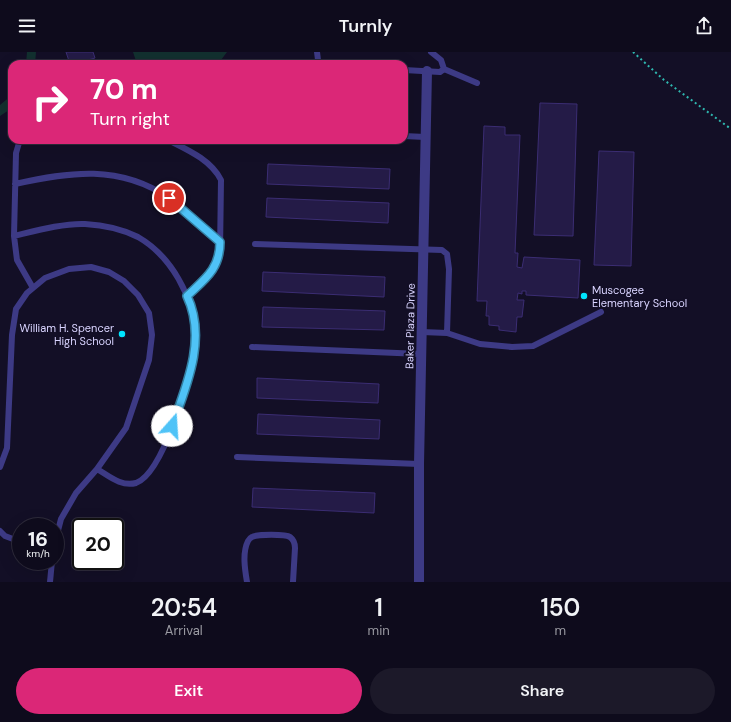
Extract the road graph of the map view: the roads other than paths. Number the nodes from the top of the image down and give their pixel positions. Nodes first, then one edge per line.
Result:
1 (431, 52) edge
2 (408, 70) edge
3 (444, 70) junction
4 (427, 71) junction
5 (477, 83) dead end
6 (408, 136) edge
7 (425, 137) junction
8 (19, 144) edge
9 (175, 144) edge
10 (15, 184) junction
11 (14, 236) junction
12 (220, 242) junction
13 (255, 244) dead end
14 (424, 250) junction
15 (33, 288) junction
16 (187, 296) junction
17 (601, 312) dead end
18 (422, 332) junction
19 (447, 333) junction
20 (252, 347) dead end
21 (421, 354) junction
22 (237, 457) dead end
23 (419, 464) junction
24 (0, 467) edge
25 (97, 469) junction
26 (62, 518) edge
27 (0, 531) edge
28 (12, 539) edge
29 (51, 570) edge
30 (50, 582) edge
31 (247, 582) edge
32 (293, 582) edge
33 (419, 582) edge

1 - 3 lane
2 - 4 lane
3 - 4 lane
3 - 5 lane
4 - 7 street, Baker Plaza Drive
6 - 7 lane
7 - 14 street, Baker Plaza Drive
8 - 10 lane
9 - 12 lane
10 - 11 lane
10 - 12 lane
11 - 15 lane
11 - 16 lane
12 - 16 lane
13 - 14 lane
14 - 18 street, Baker Plaza Drive
14 - 19 lane
15 - 24 lane
15 - 25 lane
16 - 25 lane
17 - 19 lane
18 - 19 lane
18 - 21 street, Baker Plaza Drive
20 - 21 lane
21 - 23 street, Baker Plaza Drive
22 - 23 lane
23 - 33 street, Baker Plaza Drive
25 - 26 lane
27 - 28 lane
29 - 30 lane
31 - 32 lane

